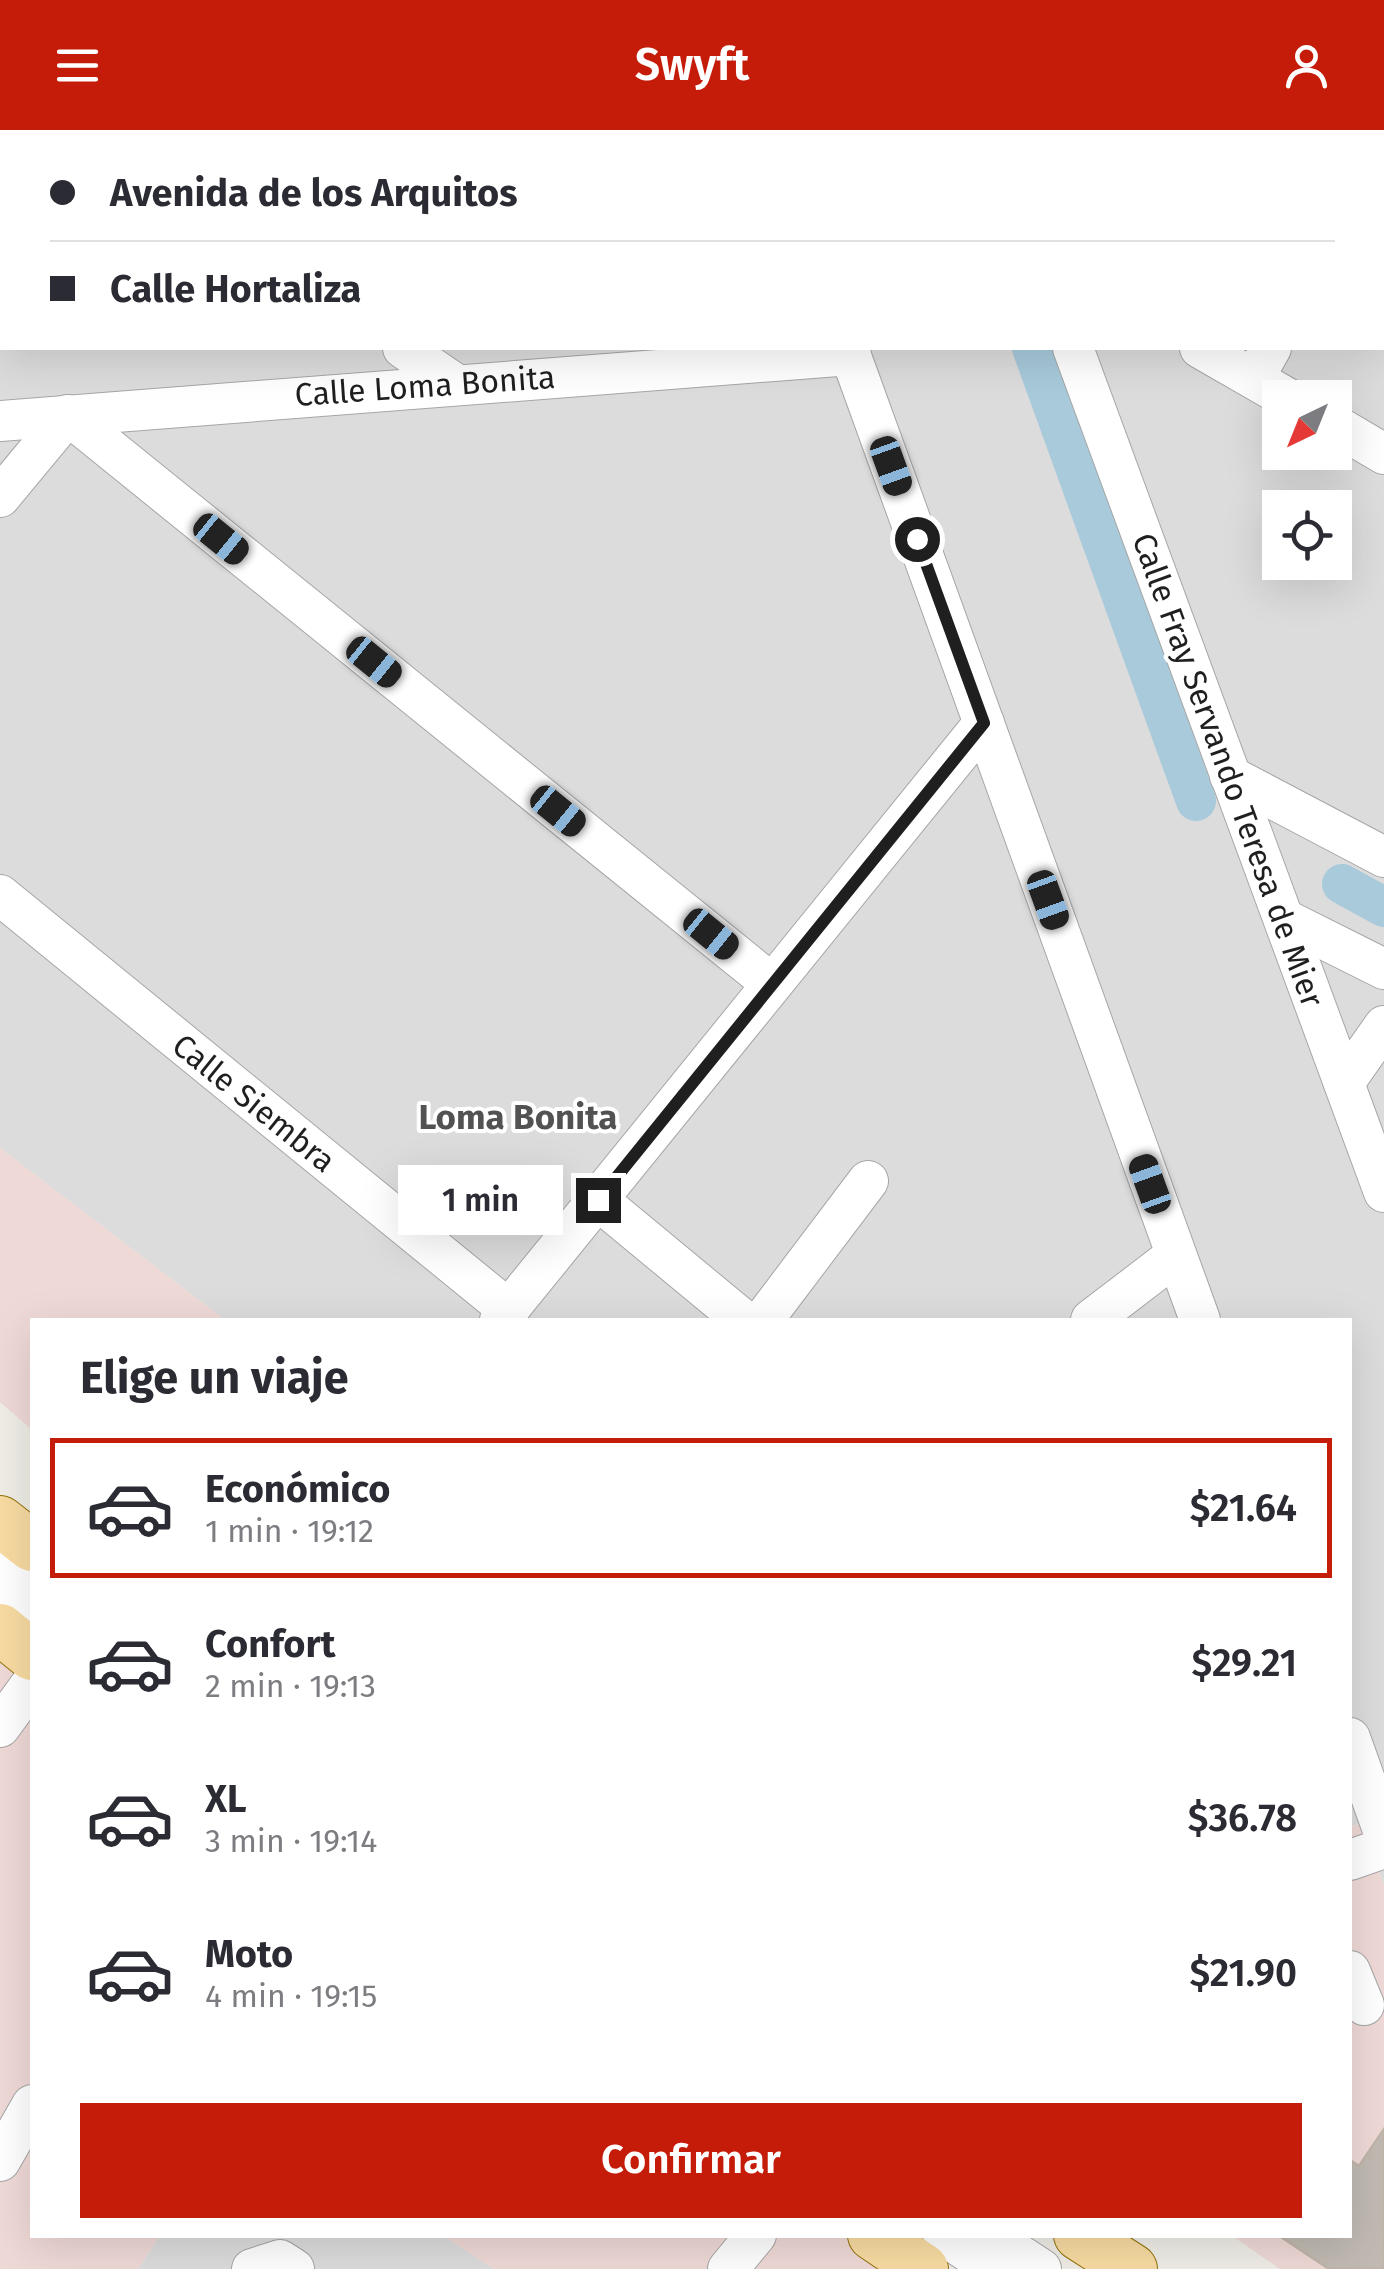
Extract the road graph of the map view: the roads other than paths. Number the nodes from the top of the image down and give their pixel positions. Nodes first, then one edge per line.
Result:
1 (406, 350) edge
2 (1074, 350) edge
3 (1205, 350) edge
4 (850, 351) edge
5 (1271, 374) edge
6 (454, 383) junction
7 (68, 415) junction
8 (0, 421) edge
9 (1352, 435) edge
10 (1384, 454) edge
11 (0, 497) edge
12 (984, 723) junction
13 (1230, 776) junction
14 (1384, 857) edge
15 (0, 896) edge
16 (1284, 919) junction
17 (1384, 969) edge
18 (772, 984) junction
19 (1384, 1026) edge
20 (1344, 1083) junction
21 (868, 1182) dead end
22 (1384, 1192) edge
23 (598, 1200) junction
24 (1176, 1255) junction
25 (505, 1315) edge
26 (741, 1318) edge
27 (765, 1318) edge
28 (1094, 1318) edge
29 (1199, 1318) edge
30 (0, 1521) edge
31 (30, 1544) edge
32 (0, 1552) edge
33 (30, 1575) edge
34 (0, 1593) edge
35 (30, 1616) edge
36 (0, 1630) edge
37 (30, 1653) edge
38 (30, 1686) edge
39 (0, 1727) edge
40 (1352, 1746) edge
41 (1374, 1832) edge
42 (1352, 1858) edge
43 (30, 2108) edge
44 (0, 2161) edge
45 (754, 2238) edge
46 (877, 2238) edge
47 (948, 2238) edge
48 (994, 2238) edge
49 (1044, 2238) edge
50 (1084, 2238) edge
51 (252, 2269) edge
52 (294, 2269) edge
53 (728, 2269) edge
54 (922, 2269) edge
55 (994, 2269) edge
56 (1041, 2269) edge
57 (1090, 2269) edge
58 (1132, 2269) edge

1 - 6 street
2 - 13 street, Calle Fray Servando Teresa de Mier
3 - 5 street
4 - 6 street, Calle Loma Bonita
4 - 12 street
6 - 7 street, Calle Loma Bonita
7 - 8 street, Calle Loma Bonita
7 - 11 street
7 - 18 street
9 - 10 street
12 - 18 street
12 - 24 street
13 - 14 street
13 - 16 street, Calle Fray Servando Teresa de Mier
15 - 25 street, Calle Siembra
16 - 17 street
16 - 20 street, Calle Fray Servando Teresa de Mier
18 - 23 street
19 - 20 street
20 - 22 street, Calle Fray Servando Teresa de Mier
21 - 27 street
23 - 25 street
23 - 26 street
24 - 28 street
24 - 29 street
30 - 31 main road
32 - 33 street
34 - 35 street
36 - 37 main road
38 - 39 street
40 - 41 street
41 - 42 street
43 - 44 street
45 - 53 street
46 - 54 main road
47 - 55 street
48 - 56 street
49 - 57 street
50 - 58 main road
51 - 52 street

